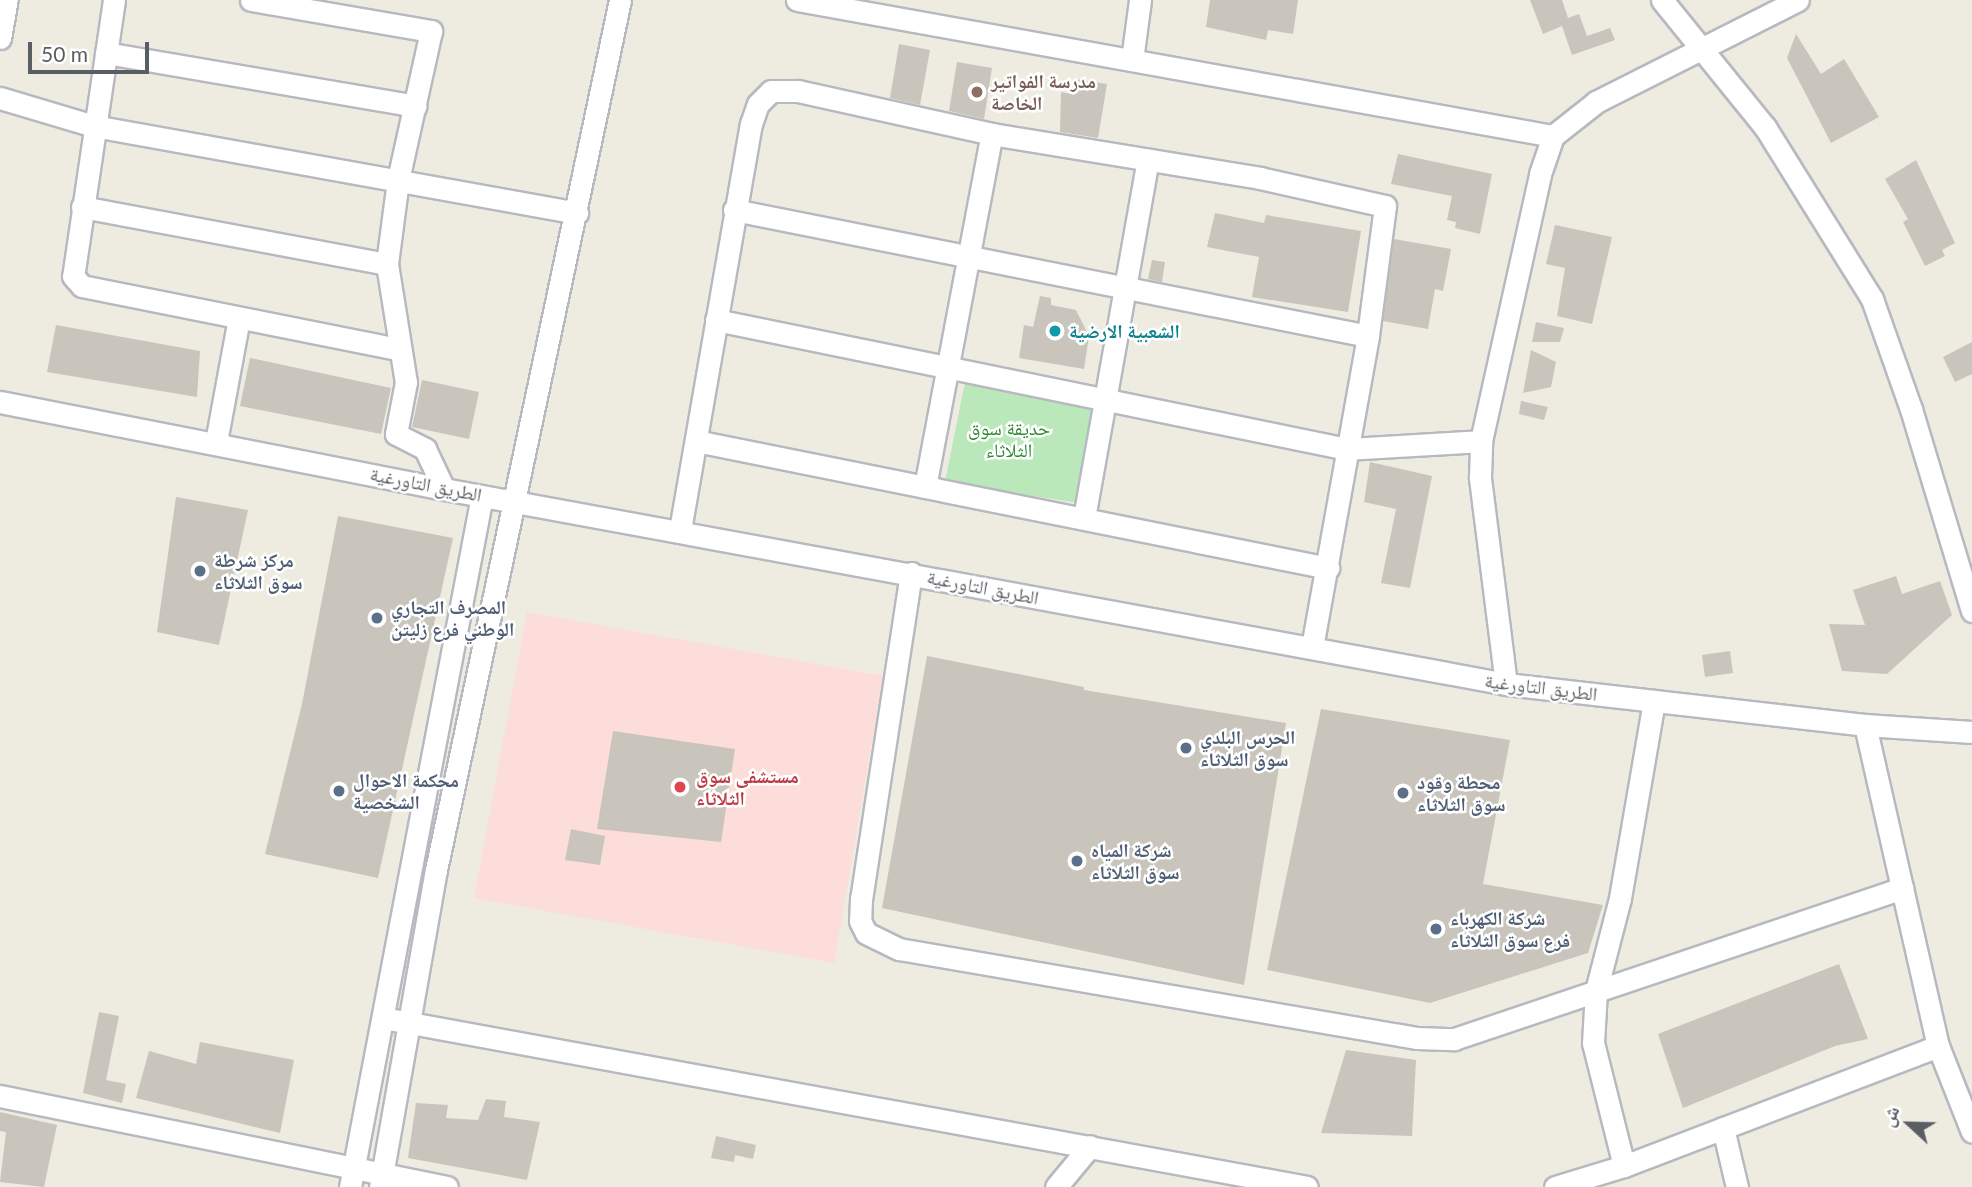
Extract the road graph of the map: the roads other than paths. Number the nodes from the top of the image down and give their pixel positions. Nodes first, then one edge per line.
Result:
1 (7, 0) edge
2 (114, 0) edge
3 (251, 0) edge
4 (620, 0) edge
5 (797, 0) edge
6 (1140, 0) edge
7 (1662, 0) edge
8 (1798, 0) edge
9 (0, 38) edge
10 (1701, 49) junction
11 (106, 53) junction
12 (1132, 60) junction
13 (0, 98) edge
14 (416, 106) junction
15 (94, 126) junction
16 (992, 134) junction
17 (1553, 136) junction
18 (1148, 160) junction
19 (398, 180) junction
20 (82, 207) junction
21 (734, 210) junction
22 (577, 213) junction
23 (969, 256) junction
24 (387, 264) junction
25 (1125, 288) junction
26 (239, 317) junction
27 (716, 320) junction
28 (1368, 336) junction
29 (398, 349) junction
30 (947, 370) junction
31 (1103, 398) junction
32 (0, 402) edge
33 (696, 441) junction
34 (1481, 441) junction
35 (216, 442) junction
36 (1347, 449) junction
37 (925, 487) junction
38 (444, 489) junction
39 (482, 495) junction
40 (513, 500) junction
41 (1084, 518) junction
42 (680, 530) junction
43 (1328, 568) junction
44 (911, 573) junction
45 (1972, 611) edge
46 (1312, 648) junction
47 (1507, 684) junction
48 (1654, 701) junction
49 (1865, 725) junction
50 (1972, 732) edge
51 (1902, 888) junction
52 (1596, 991) junction
53 (383, 1018) junction
54 (410, 1023) junction
55 (1938, 1046) junction
56 (0, 1096) edge
57 (1723, 1128) junction
58 (1972, 1132) edge
59 (1090, 1146) junction
60 (1624, 1166) junction
61 (351, 1179) edge
62 (381, 1181) edge
63 (447, 1187) edge
64 (1056, 1187) edge
65 (1305, 1187) edge
66 (1555, 1187) edge
67 (1737, 1187) edge

1 - 9 street
2 - 11 street
3 - 14 street
4 - 22 street
5 - 12 street
6 - 12 street
7 - 10 street
8 - 10 street
10 - 17 street
10 - 45 street
11 - 14 street
11 - 15 street
12 - 17 street
13 - 15 street
14 - 19 street
15 - 19 street
15 - 20 street
16 - 18 street
16 - 21 street
16 - 23 street
17 - 34 street
18 - 25 street
18 - 28 street
19 - 22 street
19 - 24 street
20 - 24 street
20 - 26 street
21 - 23 street
21 - 27 street
22 - 40 street
23 - 25 street
23 - 30 street
24 - 29 street
25 - 28 street
25 - 31 street
26 - 29 street
26 - 35 street
27 - 30 street
27 - 33 street
28 - 36 street
29 - 38 street
30 - 31 street
30 - 37 street
31 - 36 street
31 - 41 street
32 - 35 street, الطريق التاورغية
33 - 37 street
33 - 42 street
34 - 36 street
34 - 47 street
35 - 38 street, الطريق التاورغية
36 - 43 street
37 - 41 street
38 - 39 street, الطريق التاورغية
39 - 40 street, الطريق التاورغية
39 - 53 street
40 - 42 street, الطريق التاورغية
40 - 54 street
41 - 43 street
42 - 44 street, الطريق التاورغية
43 - 46 street
44 - 46 street, الطريق التاورغية
44 - 52 street
46 - 47 street, الطريق التاورغية
47 - 48 street, الطريق التاورغية
48 - 49 street, الطريق التاورغية
48 - 52 street
49 - 50 street, الطريق التاورغية
49 - 51 street
51 - 52 street
51 - 55 street
52 - 60 street
53 - 54 street
53 - 61 street
54 - 59 street
54 - 62 street
55 - 57 street
55 - 58 street
56 - 61 street
57 - 60 street
57 - 67 street
59 - 64 street
59 - 65 street
60 - 66 street
61 - 62 street
62 - 63 street

